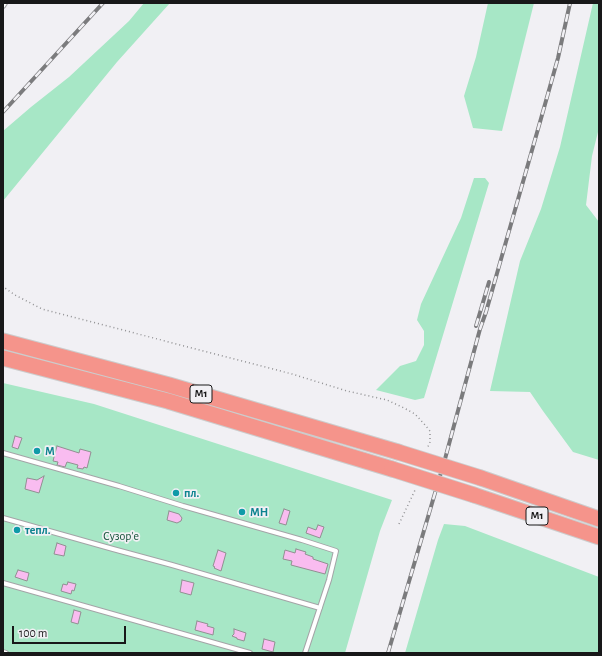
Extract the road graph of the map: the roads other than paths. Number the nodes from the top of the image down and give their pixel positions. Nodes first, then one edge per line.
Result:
1 (5, 3) edge
2 (3, 6) edge
3 (3, 342) edge
4 (3, 358) edge
5 (3, 453) edge
6 (3, 518) edge
7 (599, 519) edge
8 (599, 537) edge
9 (3, 583) edge
10 (320, 608) junction
11 (3, 652) edge
12 (6, 653) edge
13 (250, 653) edge
14 (305, 653) edge

1 - 2 lane
3 - 7 highway, М1, bridge
4 - 8 highway, М1, bridge
5 - 10 lane
6 - 10 lane
9 - 13 lane
10 - 14 lane
11 - 12 lane

